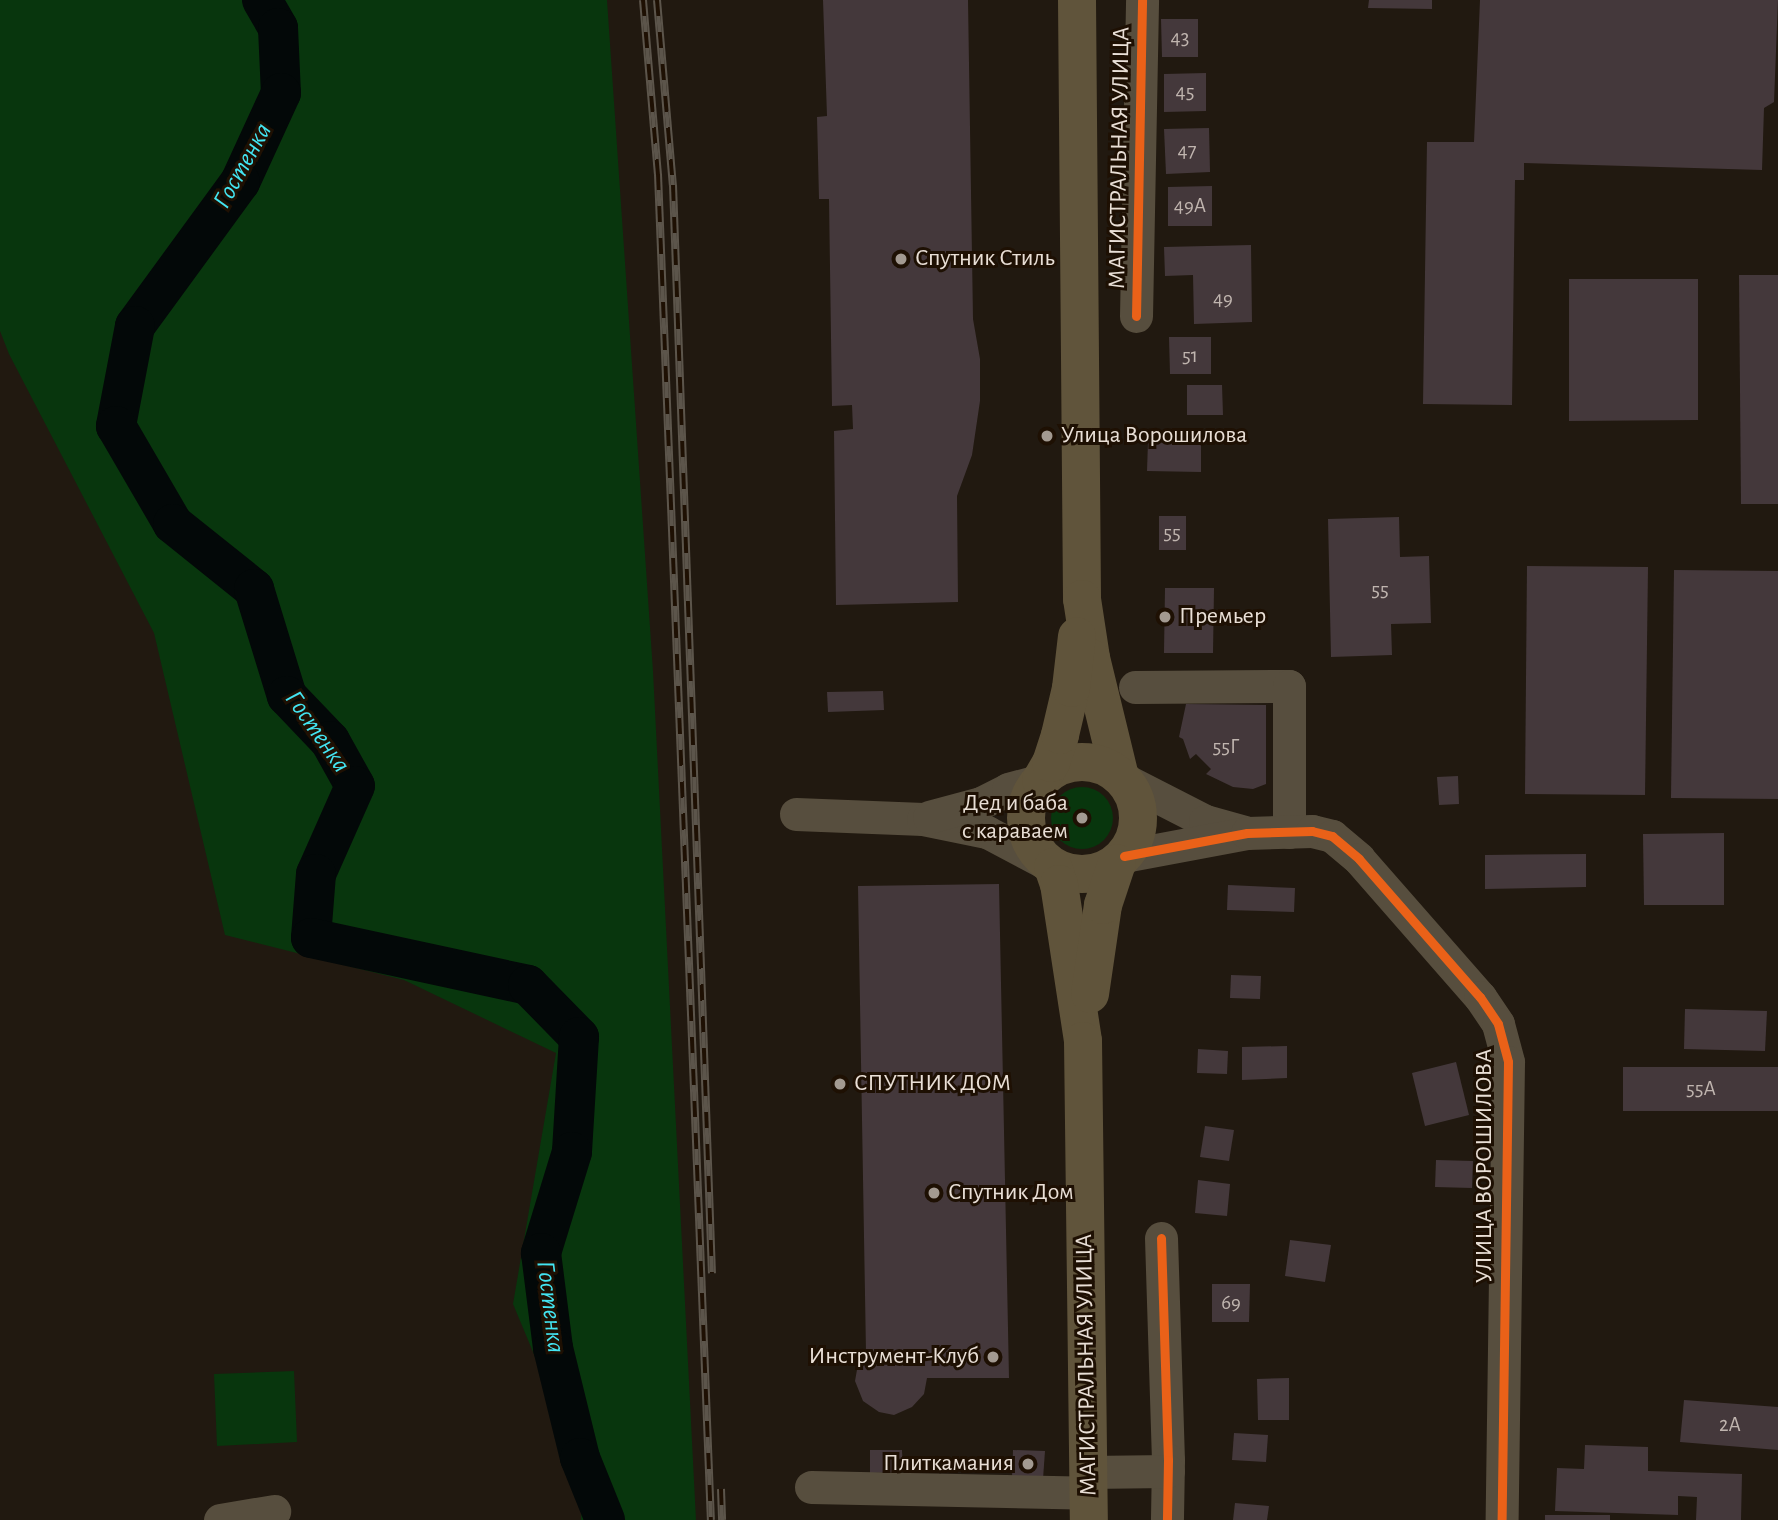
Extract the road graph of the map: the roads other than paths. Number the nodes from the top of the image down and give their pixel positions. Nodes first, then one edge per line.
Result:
1 (1077, 0) edge
2 (1142, 0) edge
3 (1136, 316) dead end
4 (1082, 599) junction
5 (1135, 687) dead end
6 (1123, 778) junction
7 (1041, 780) junction
8 (796, 814) dead end
9 (923, 818) junction
10 (1289, 832) junction
11 (1247, 833) junction
12 (1121, 860) junction
13 (1049, 864) junction
14 (1083, 1041) junction
15 (1161, 1238) dead end
16 (1168, 1471) junction
17 (811, 1487) dead end
18 (1088, 1495) edge
19 (274, 1511) dead end
20 (220, 1520) edge
21 (1167, 1520) edge
22 (1502, 1520) edge

1 - 4 main road, МАГИСТРАЛЬНАЯ УЛИЦА
2 - 3 street, МАГИСТРАЛЬНАЯ УЛИЦА
4 - 6 main road, МАГИСТРАЛЬНАЯ УЛИЦА
4 - 7 main road, МАГИСТРАЛЬНАЯ УЛИЦА
5 - 10 street
6 - 7 main road
6 - 11 street
6 - 12 main road, МАГИСТРАЛЬНАЯ УЛИЦА
7 - 9 street
7 - 13 main road, МАГИСТРАЛЬНАЯ УЛИЦА
8 - 9 street
9 - 13 street
10 - 11 street, УЛИЦА ВОРОШИЛОВА
10 - 22 street, УЛИЦА ВОРОШИЛОВА
11 - 12 street
12 - 13 main road
12 - 14 main road, МАГИСТРАЛЬНАЯ УЛИЦА
13 - 14 main road, МАГИСТРАЛЬНАЯ УЛИЦА
14 - 18 main road, МАГИСТРАЛЬНАЯ УЛИЦА
15 - 16 street
16 - 18 street
16 - 21 street
17 - 18 street
19 - 20 street

